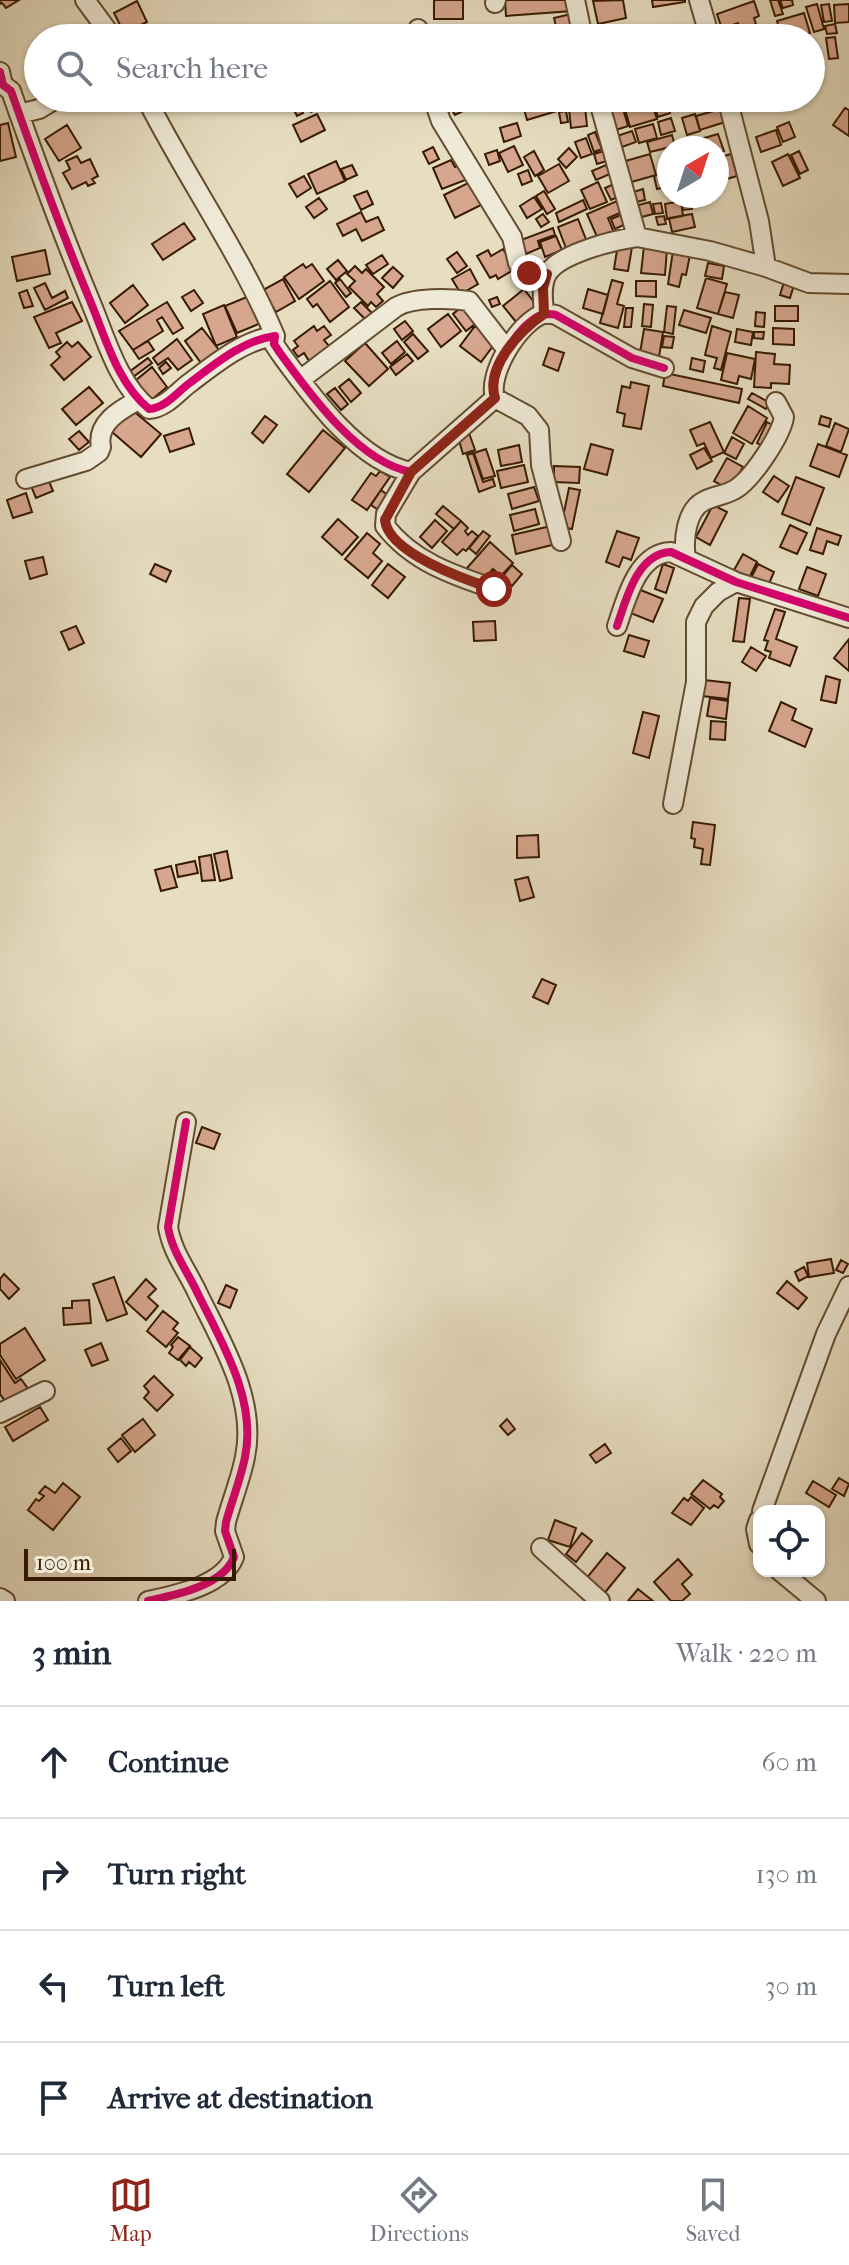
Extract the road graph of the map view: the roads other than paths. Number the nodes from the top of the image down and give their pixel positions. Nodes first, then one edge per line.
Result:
1 (85, 0) edge
2 (575, 0) edge
3 (699, 0) edge
4 (103, 24) edge
5 (580, 24) edge
6 (706, 24) edge
7 (1, 81) edge
8 (27, 112) edge
9 (154, 112) edge
10 (438, 112) edge
11 (602, 112) edge
12 (731, 112) edge
13 (19, 114) junction
14 (637, 237) junction
15 (766, 267) junction
16 (547, 274) junction
17 (849, 284) edge
18 (544, 314) junction
19 (275, 336) junction
20 (507, 350) junction
21 (664, 368) dead end
22 (300, 380) junction
23 (495, 398) junction
24 (138, 400) junction
25 (776, 402) dead end
26 (411, 472) junction
27 (26, 479) dead end
28 (561, 541) dead end
29 (686, 558) junction
30 (736, 582) junction
31 (494, 589) dead end
32 (849, 618) edge
33 (617, 626) dead end
34 (673, 804) dead end
35 (186, 1122) dead end
36 (849, 1286) edge
37 (45, 1391) dead end
38 (0, 1413) edge
39 (764, 1505) edge
40 (541, 1548) dead end
41 (787, 1577) edge
42 (598, 1600) edge
43 (148, 1601) edge
44 (816, 1601) edge

1 - 4 street
2 - 5 street
3 - 6 street
7 - 13 street
8 - 13 street
9 - 19 street
10 - 16 street
11 - 14 street
12 - 15 street
13 - 24 street
14 - 15 street
14 - 16 street
15 - 17 street
16 - 18 street
18 - 20 street
18 - 21 street
19 - 22 street
19 - 24 street
20 - 22 street
20 - 23 street
22 - 26 street
23 - 26 street
23 - 28 street
24 - 27 street
25 - 29 street
26 - 31 street
29 - 30 street
29 - 33 street
30 - 32 street
30 - 34 street
35 - 43 street
36 - 39 street
37 - 38 street
40 - 42 street
41 - 44 street

